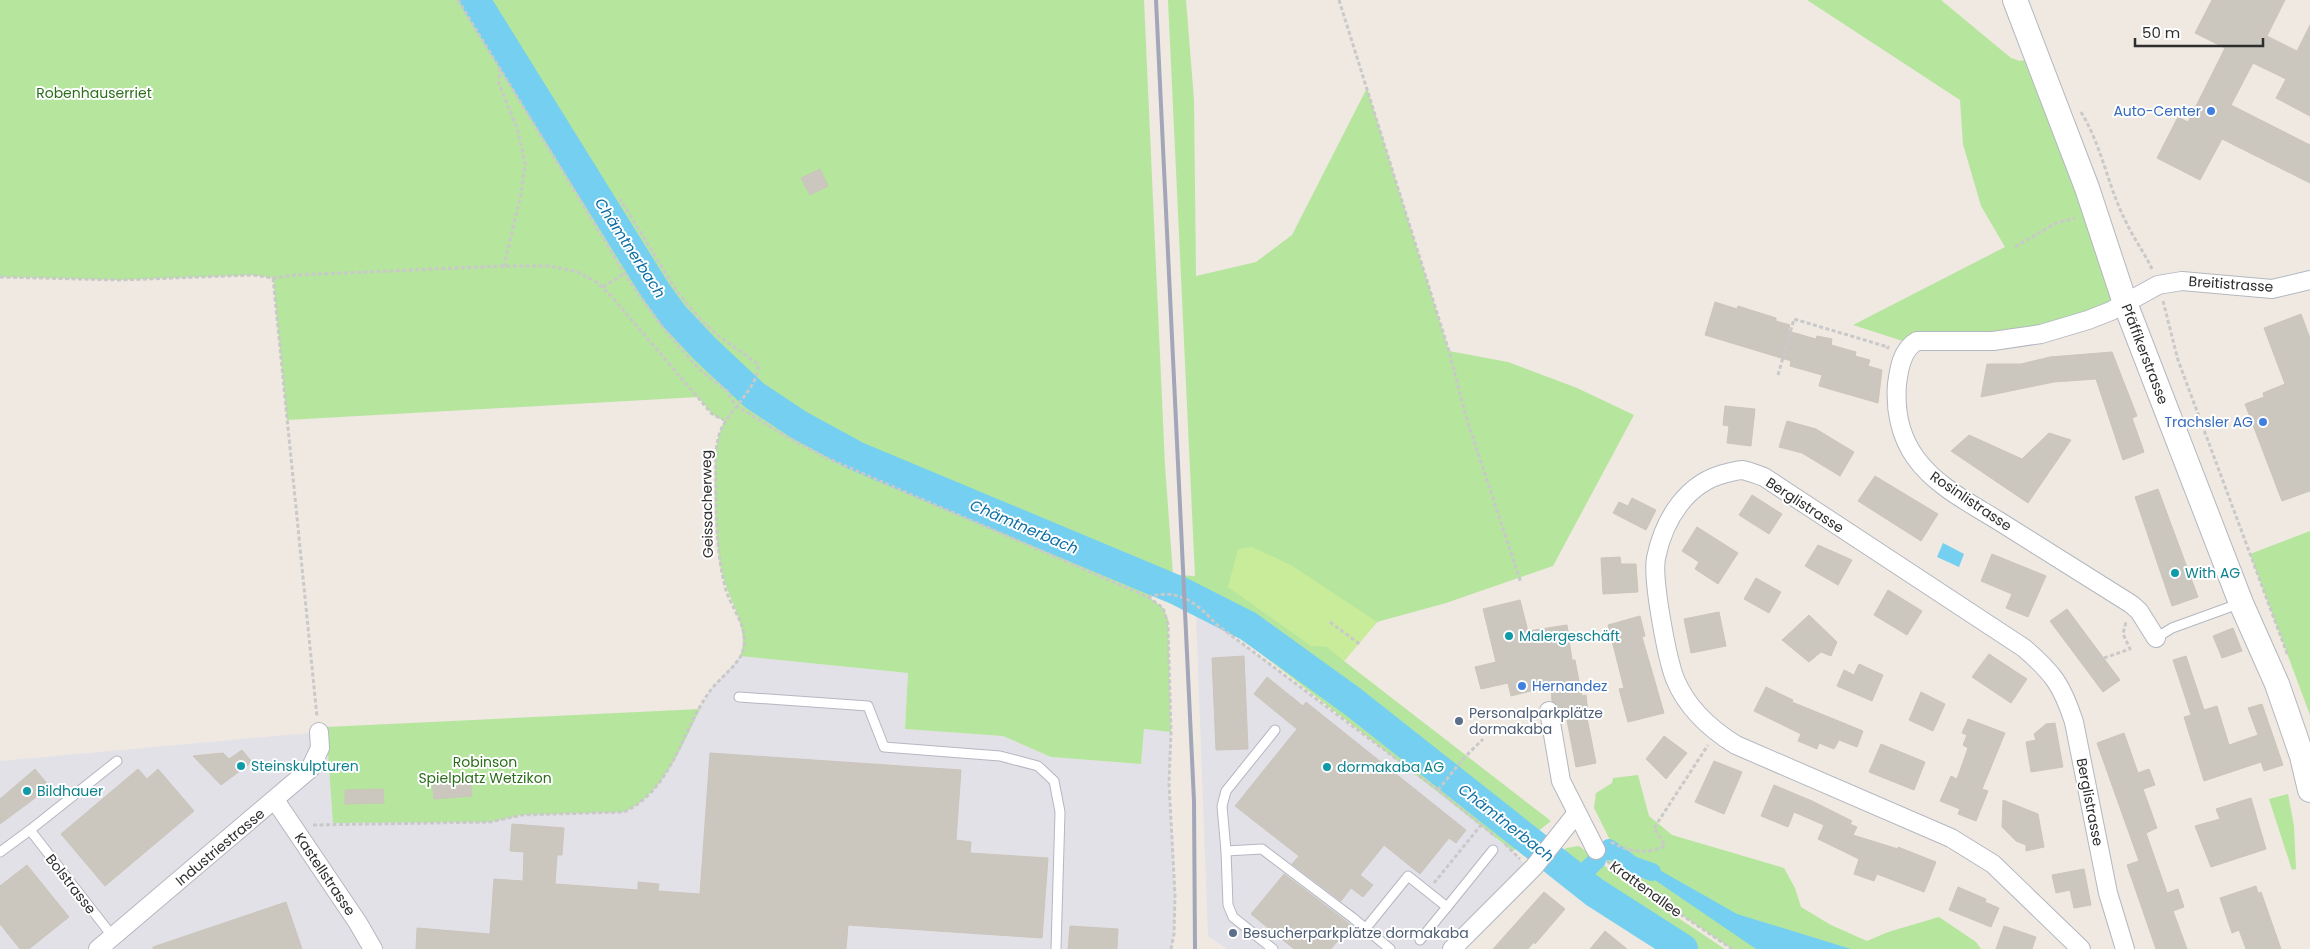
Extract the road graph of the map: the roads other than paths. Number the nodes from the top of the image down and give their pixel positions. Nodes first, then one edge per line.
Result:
1 (2015, 0) edge
2 (2310, 280) edge
3 (2125, 304) junction
4 (2241, 603) junction
5 (2156, 638) joint
6 (738, 697) dead end
7 (1549, 711) dead end
8 (1276, 730) dead end
9 (319, 732) road end
10 (117, 761) dead end
11 (2310, 790) edge
12 (274, 800) junction
13 (1576, 814) junction
14 (30, 830) junction
15 (1602, 845) road end
16 (1492, 850) dead end
17 (1226, 851) junction
18 (0, 852) edge
19 (1447, 907) junction
20 (1366, 928) junction
21 (113, 937) junction
22 (1420, 940) dead end
23 (98, 949) edge
24 (372, 949) edge
25 (1056, 949) edge
26 (1273, 949) edge
27 (1390, 949) edge
28 (1452, 949) edge
29 (2081, 949) edge
30 (2125, 949) edge

1 - 3 main road, Pfäffikerstrasse
2 - 3 street, Breitistrasse
3 - 4 main road, Pfäffikerstrasse
3 - 5 street, Rosinlistrasse
4 - 5 lane
4 - 11 main road, Pfäffikerstrasse
6 - 25 lane
7 - 13 street
8 - 17 lane
9 - 12 street, Industriestrasse
10 - 14 lane
12 - 21 street, Industriestrasse
12 - 24 street, Kastellstrasse
13 - 15 street
13 - 28 street
14 - 18 lane
14 - 21 lane, Bolstrasse
16 - 19 lane
17 - 20 lane
17 - 26 lane
19 - 20 lane
19 - 22 lane
20 - 27 lane
21 - 23 street, Industriestrasse
29 - 30 street, Berglistrasse

